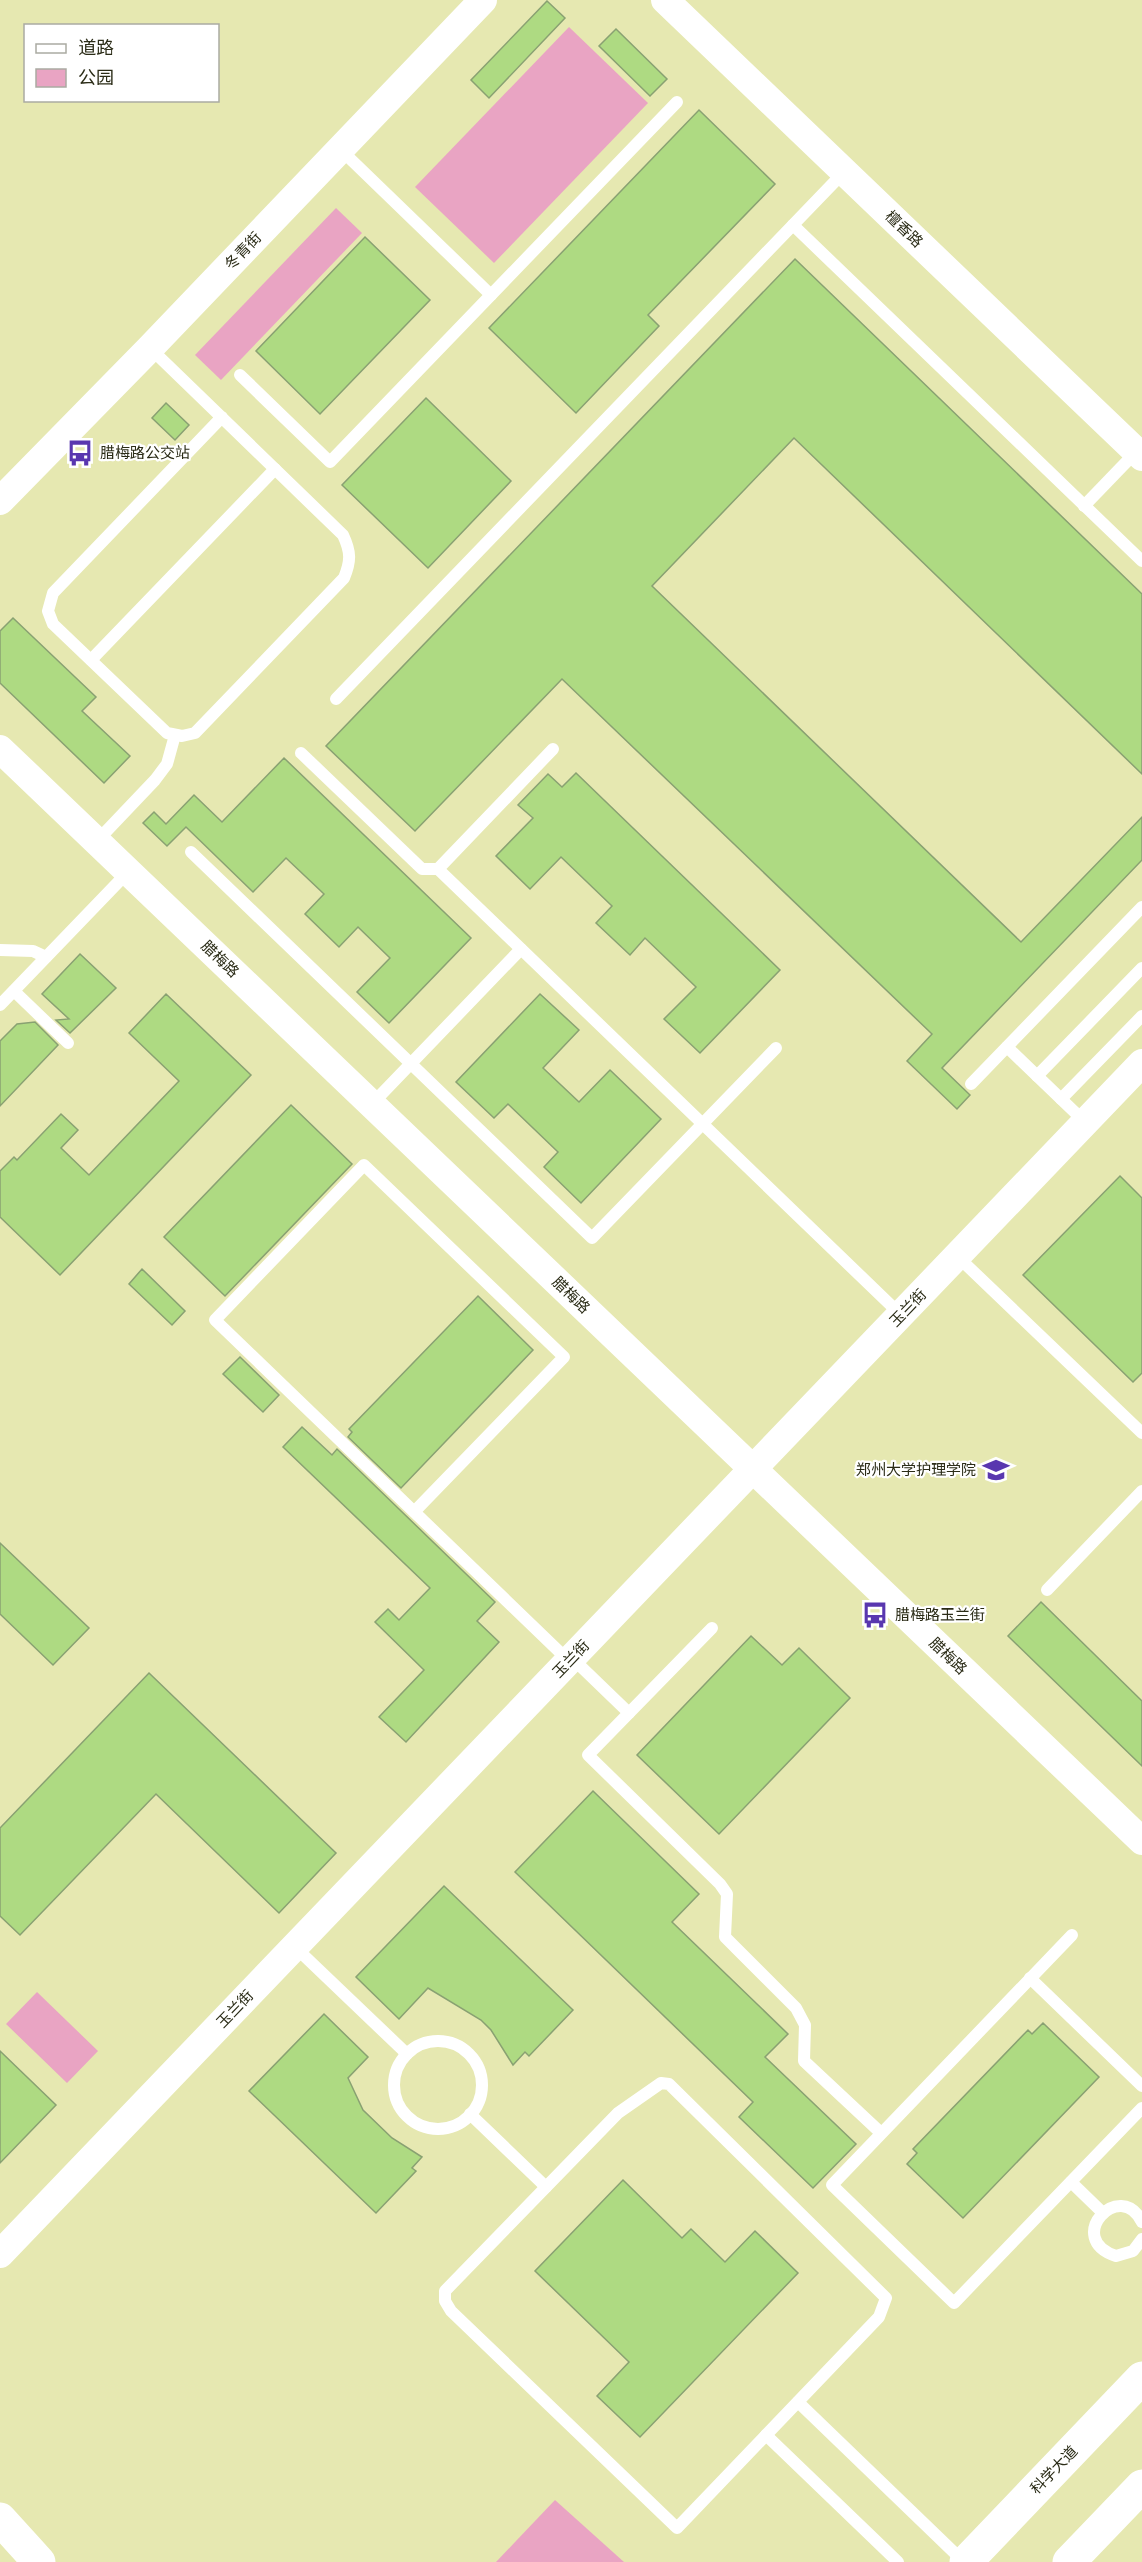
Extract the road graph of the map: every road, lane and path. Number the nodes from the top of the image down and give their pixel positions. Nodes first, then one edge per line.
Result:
1 (483, 0) edge
2 (665, 0) edge
3 (677, 102) dead end
4 (340, 149) junction
5 (844, 172) junction
6 (793, 225) junction
7 (491, 295) junction
8 (150, 348) junction
9 (240, 375) dead end
10 (222, 417) junction
11 (1139, 454) edge
12 (275, 469) junction
13 (0, 501) edge
14 (1084, 506) junction
15 (1142, 561) edge
16 (91, 660) junction
17 (336, 699) dead end
18 (175, 735) junction
19 (0, 748) edge
20 (553, 749) dead end
21 (301, 753) dead end
22 (97, 842) junction
23 (191, 852) dead end
24 (438, 869) junction
25 (128, 872) junction
26 (1142, 907) edge
27 (521, 949) junction
28 (0, 950) edge
29 (46, 957) junction
30 (1142, 968) edge
31 (14, 991) junction
32 (0, 1005) edge
33 (1142, 1016) edge
34 (68, 1043) dead end
35 (1007, 1047) junction
36 (776, 1048) dead end
37 (1142, 1063) edge
38 (411, 1064) junction
39 (1037, 1076) junction
40 (971, 1084) dead end
41 (1061, 1099) junction
42 (371, 1104) junction
43 (1085, 1122) junction
44 (702, 1124) junction
45 (957, 1256) junction
46 (901, 1315) junction
47 (1142, 1432) edge
48 (753, 1469) junction
49 (1142, 1491) edge
50 (414, 1512) junction
51 (1047, 1590) dead end
52 (712, 1628) dead end
53 (571, 1659) junction
54 (629, 1713) junction
55 (1142, 1842) edge
56 (1072, 1935) dead end
57 (295, 1947) junction
58 (1030, 1978) junction
59 (407, 2054) junction
60 (1142, 2086) edge
61 (1142, 2108) edge
62 (470, 2114) junction
63 (882, 2133) junction
64 (1071, 2182) junction
65 (546, 2187) junction
66 (1103, 2212) junction
67 (1142, 2222) edge
68 (1141, 2245) edge
69 (0, 2254) edge
70 (1142, 2378) edge
71 (798, 2402) junction
72 (766, 2435) junction
73 (1142, 2486) edge
74 (0, 2519) edge
75 (39, 2562) edge
76 (898, 2562) edge
77 (965, 2562) edge
78 (1069, 2562) edge

1 - 4 street, 冬青街
2 - 5 street, 檀香路
3 - 7 lane
4 - 7 lane
4 - 8 street, 冬青街
5 - 6 lane
5 - 11 street, 檀香路
6 - 14 lane
6 - 17 lane
7 - 9 lane
8 - 10 lane
8 - 13 street, 冬青街
10 - 12 lane
10 - 16 lane
11 - 14 lane
12 - 16 lane
12 - 18 lane
14 - 15 lane
16 - 18 lane
18 - 22 lane
19 - 22 street, 腊梅路
20 - 24 lane
21 - 24 lane
22 - 25 street, 腊梅路
23 - 38 lane
24 - 27 lane
25 - 29 lane
25 - 42 street, 腊梅路
26 - 35 lane
27 - 38 lane
27 - 44 lane
28 - 29 lane
29 - 31 lane
30 - 39 lane
31 - 32 lane
31 - 34 lane
33 - 41 lane
35 - 39 lane
35 - 40 lane
36 - 44 lane
37 - 43 street, 玉兰街
38 - 42 lane
38 - 44 lane
39 - 41 lane
41 - 43 lane
42 - 48 street, 腊梅路
43 - 45 street, 玉兰街
44 - 46 lane
45 - 46 street, 玉兰街
45 - 47 lane
46 - 48 street, 玉兰街
48 - 53 street, 玉兰街
48 - 55 street, 腊梅路
49 - 51 lane
50 - 50 lane
50 - 53 lane
52 - 54 lane
53 - 54 lane
53 - 57 street, 玉兰街
54 - 63 lane
56 - 58 lane
57 - 59 lane
57 - 69 street, 玉兰街
58 - 60 lane
58 - 63 lane
59 - 62 lane
59 - 62 lane
61 - 64 lane
62 - 65 lane
63 - 64 lane
64 - 66 lane
65 - 71 lane
65 - 72 lane
66 - 67 lane
66 - 68 lane
70 - 77 main road, 科学大道
71 - 72 lane
71 - 77 lane
72 - 76 lane
73 - 78 main road
74 - 75 main road

